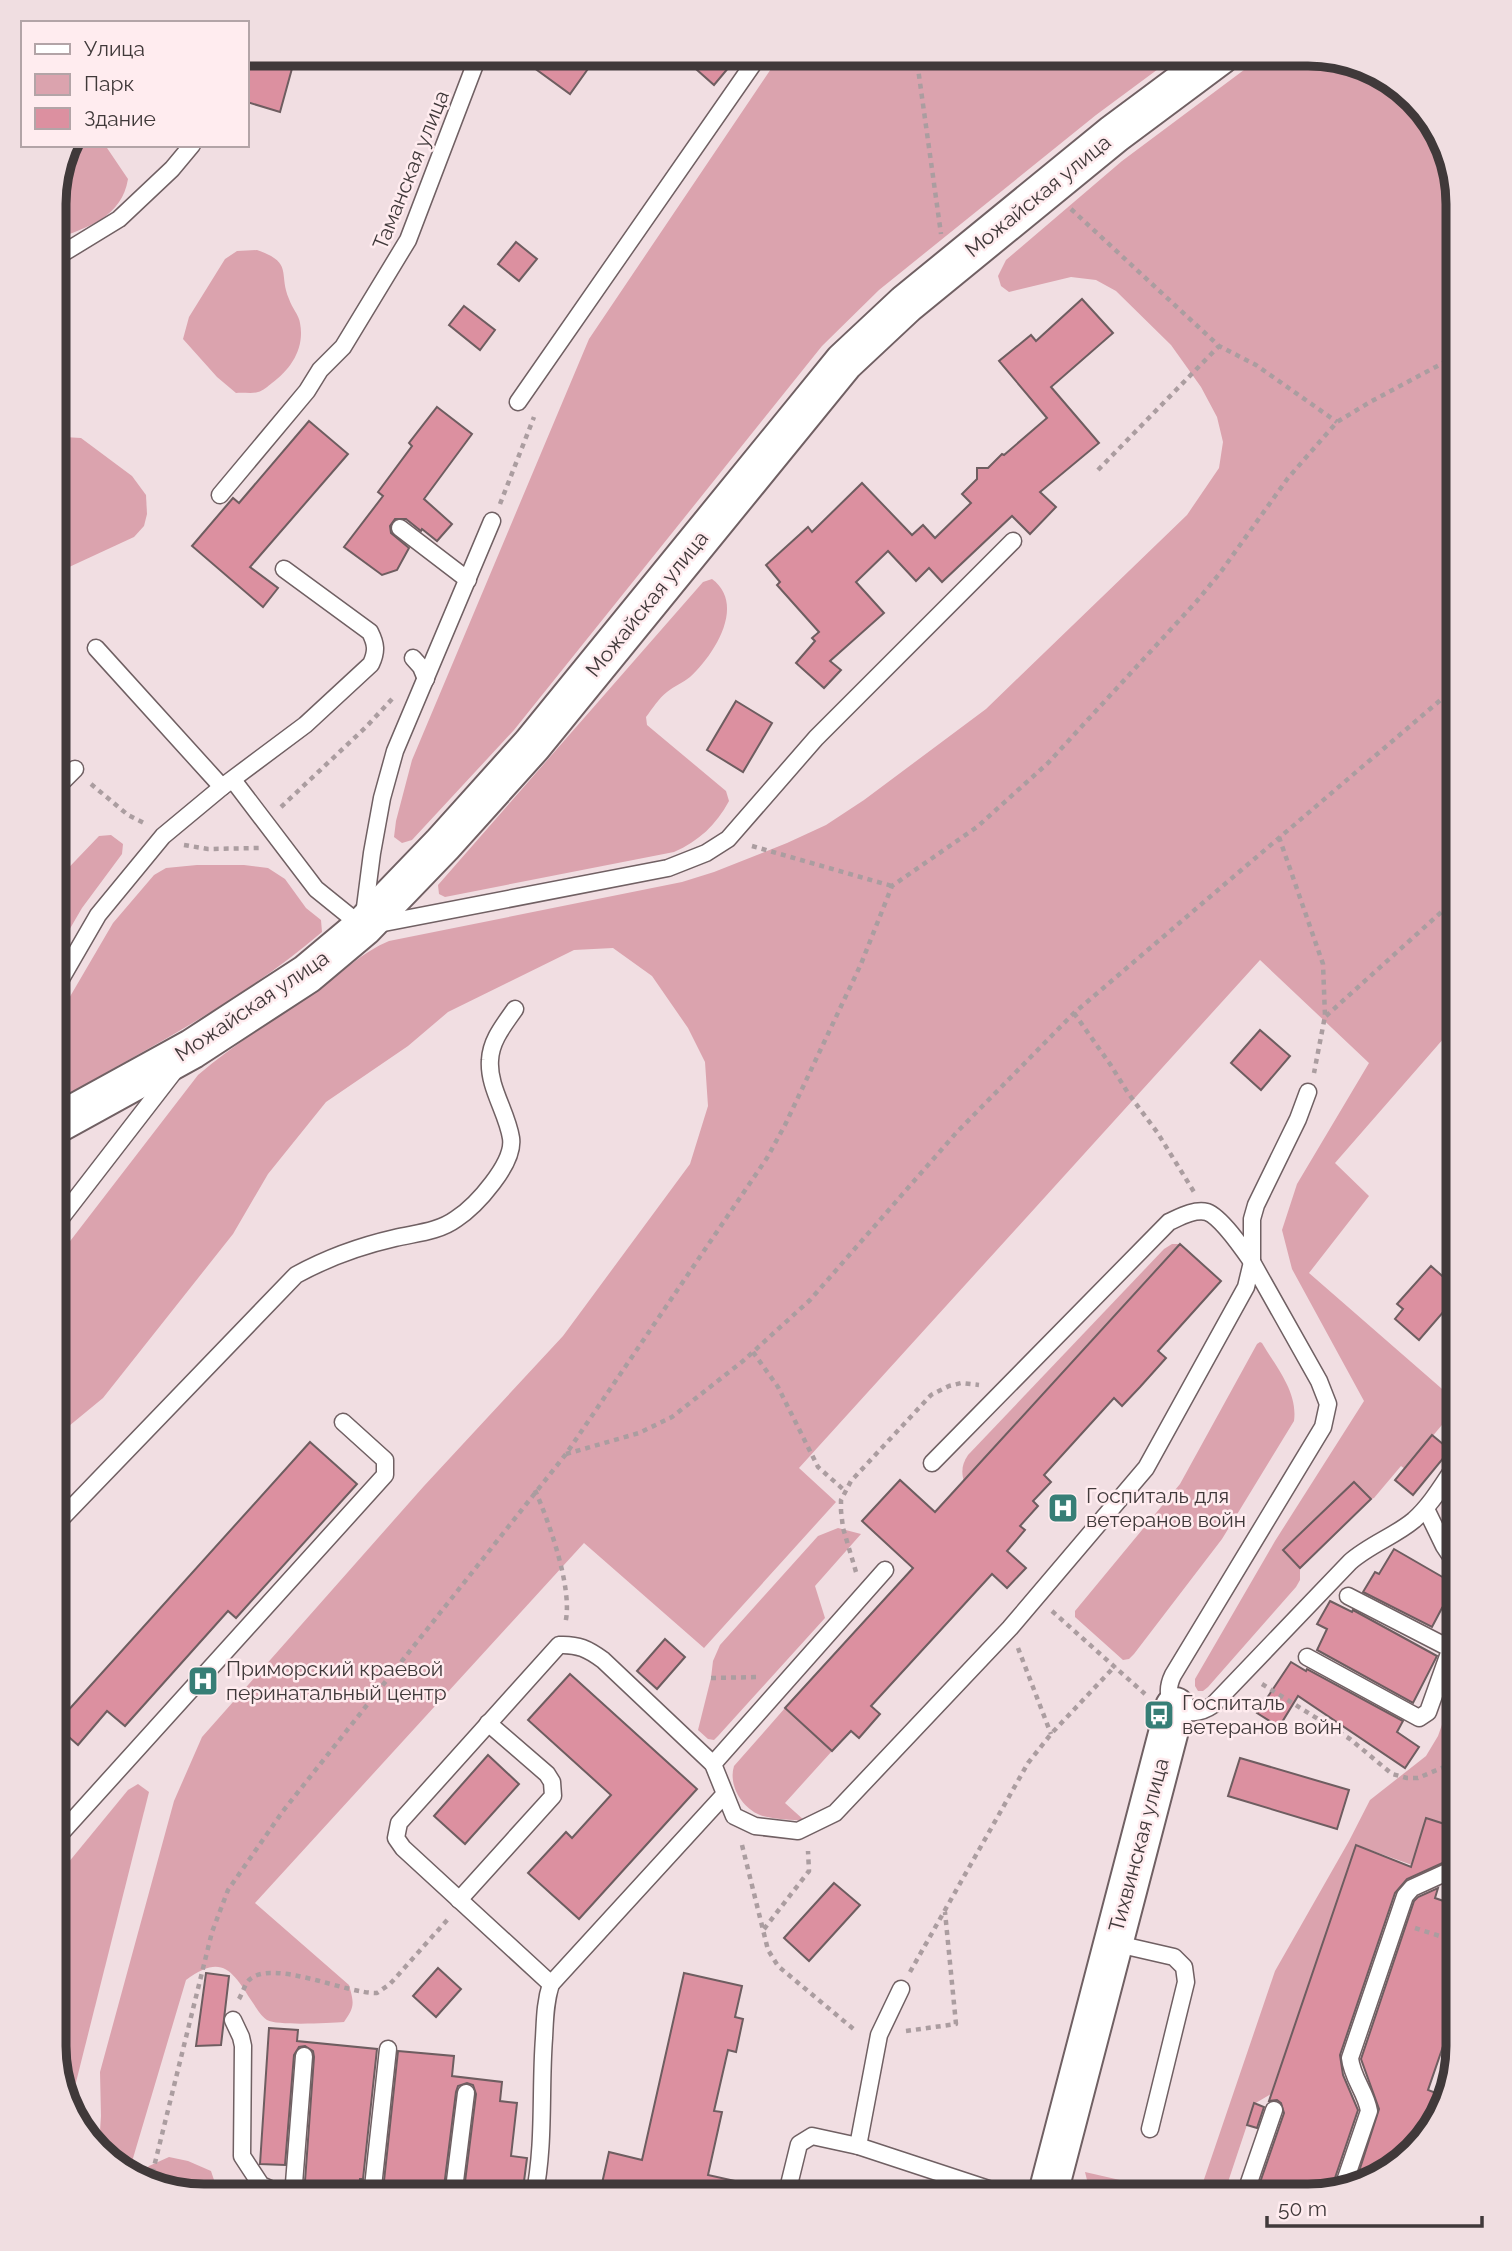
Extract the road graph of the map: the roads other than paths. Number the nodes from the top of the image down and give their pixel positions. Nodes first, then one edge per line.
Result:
1 (474, 67) edge
2 (751, 67) edge
3 (1204, 67) edge
4 (189, 147) edge
5 (67, 251) edge
6 (519, 400) road end
7 (220, 495) dead end
8 (492, 521) road end
9 (400, 528) dead end
10 (1013, 541) dead end
11 (284, 569) dead end
12 (468, 580) junction
13 (96, 648) dead end
14 (75, 769) dead end
15 (67, 777) edge
16 (227, 784) junction
17 (363, 928) junction
18 (67, 970) edge
19 (515, 1009) dead end
20 (192, 1049) junction
21 (1308, 1092) road end
22 (67, 1118) edge
23 (66, 1211) edge
24 (1252, 1262) junction
25 (343, 1422) dead end
26 (932, 1463) dead end
27 (1446, 1480) edge
28 (1426, 1509) junction
29 (66, 1513) edge
30 (1446, 1549) edge
31 (885, 1570) dead end
32 (1348, 1596) dead end
33 (1446, 1645) edge
34 (1307, 1657) dead end
35 (1446, 1662) edge
36 (1175, 1707) junction
37 (488, 1723) junction
38 (713, 1764) junction
39 (725, 1794) junction
40 (66, 1828) edge
41 (1446, 1872) edge
42 (461, 1901) junction
43 (1113, 1942) junction
44 (551, 1984) junction
45 (901, 1989) road end
46 (233, 2020) road end
47 (387, 2049) dead end
48 (304, 2056) dead end
49 (466, 2093) dead end
50 (1274, 2110) dead end
51 (1150, 2129) dead end
52 (858, 2146) junction
53 (1346, 2179) edge
54 (260, 2184) edge
55 (294, 2184) edge
56 (373, 2184) edge
57 (455, 2184) edge
58 (537, 2184) edge
59 (789, 2184) edge
60 (973, 2184) edge
61 (1050, 2184) edge
62 (1248, 2184) edge

1 - 7 lane, Таманская улица
2 - 6 lane
3 - 17 main road, Можайская улица
4 - 5 lane
8 - 12 lane
9 - 12 lane
10 - 17 lane
11 - 16 lane
12 - 17 lane
13 - 16 lane
14 - 15 lane
16 - 17 lane
16 - 18 lane
17 - 20 main road, Можайская улица
19 - 29 lane
20 - 22 main road, Можайская улица
20 - 23 lane
21 - 24 lane
24 - 26 lane
24 - 36 lane
24 - 39 lane
25 - 40 lane
27 - 28 lane
28 - 30 lane
28 - 36 lane
31 - 38 lane
32 - 33 lane
34 - 35 lane
36 - 43 main road, Тихвинская улица
37 - 38 lane
37 - 42 lane
37 - 42 lane
38 - 39 lane
39 - 44 lane
41 - 53 lane
42 - 44 lane
43 - 51 lane
43 - 61 main road, Тихвинская улица
44 - 58 lane
45 - 52 lane
46 - 54 lane
47 - 56 lane
48 - 55 lane
49 - 57 lane
50 - 62 lane
52 - 59 lane
52 - 60 lane

